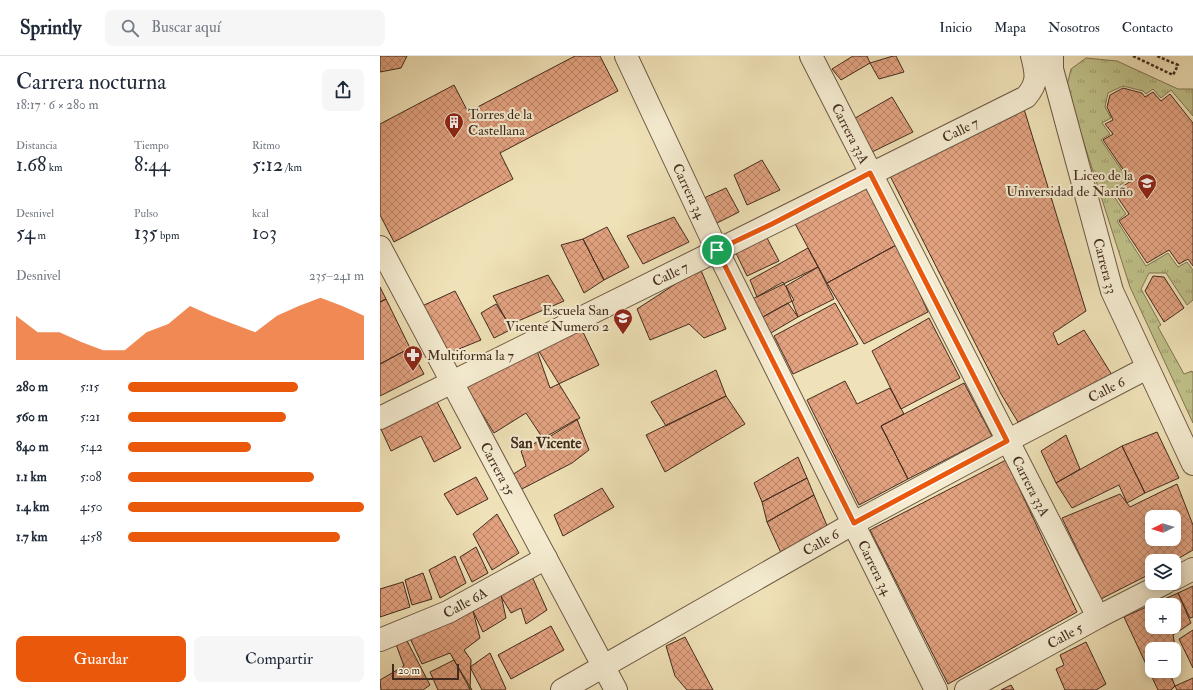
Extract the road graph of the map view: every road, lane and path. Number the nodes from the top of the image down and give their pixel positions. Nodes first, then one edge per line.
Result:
1 (626, 56) edge
2 (811, 56) edge
3 (1032, 56) edge
4 (1052, 56) edge
5 (1133, 56) edge
6 (1157, 56) edge
7 (870, 173) junction
8 (380, 247) edge
9 (717, 250) junction
10 (1147, 368) junction
11 (452, 382) junction
12 (380, 418) edge
13 (1007, 441) junction
14 (1193, 464) edge
15 (854, 523) junction
16 (546, 558) junction
17 (1193, 569) edge
18 (1181, 575) edge
19 (1151, 590) edge
20 (1098, 617) junction
21 (380, 640) edge
22 (604, 667) junction
23 (562, 690) edge
24 (616, 690) edge
25 (936, 690) edge
26 (966, 690) edge

1 - 9 street, Carrera 34
2 - 7 street, Carrera 33A
3 - 7 street, Calle 7
4 - 10 street, Carrera 33
5 - 6 path
7 - 9 street, Calle 7
7 - 13 street, Carrera 33A
8 - 11 street, Carrera 35
9 - 11 street, Calle 7
9 - 15 street, Carrera 34
10 - 13 street, Calle 6
10 - 14 street, Carrera 33
11 - 12 street, Calle 7
11 - 16 street, Carrera 35
13 - 15 street, Calle 6
13 - 20 street, Carrera 33A
15 - 22 street, Calle 6
15 - 25 street, Carrera 34
16 - 21 street, Calle 6A
16 - 22 street, Carrera 35
17 - 18 street
19 - 20 street, Calle 5
20 - 26 street, Calle 5
22 - 23 street, Calle 6
22 - 24 street, Carrera 35

